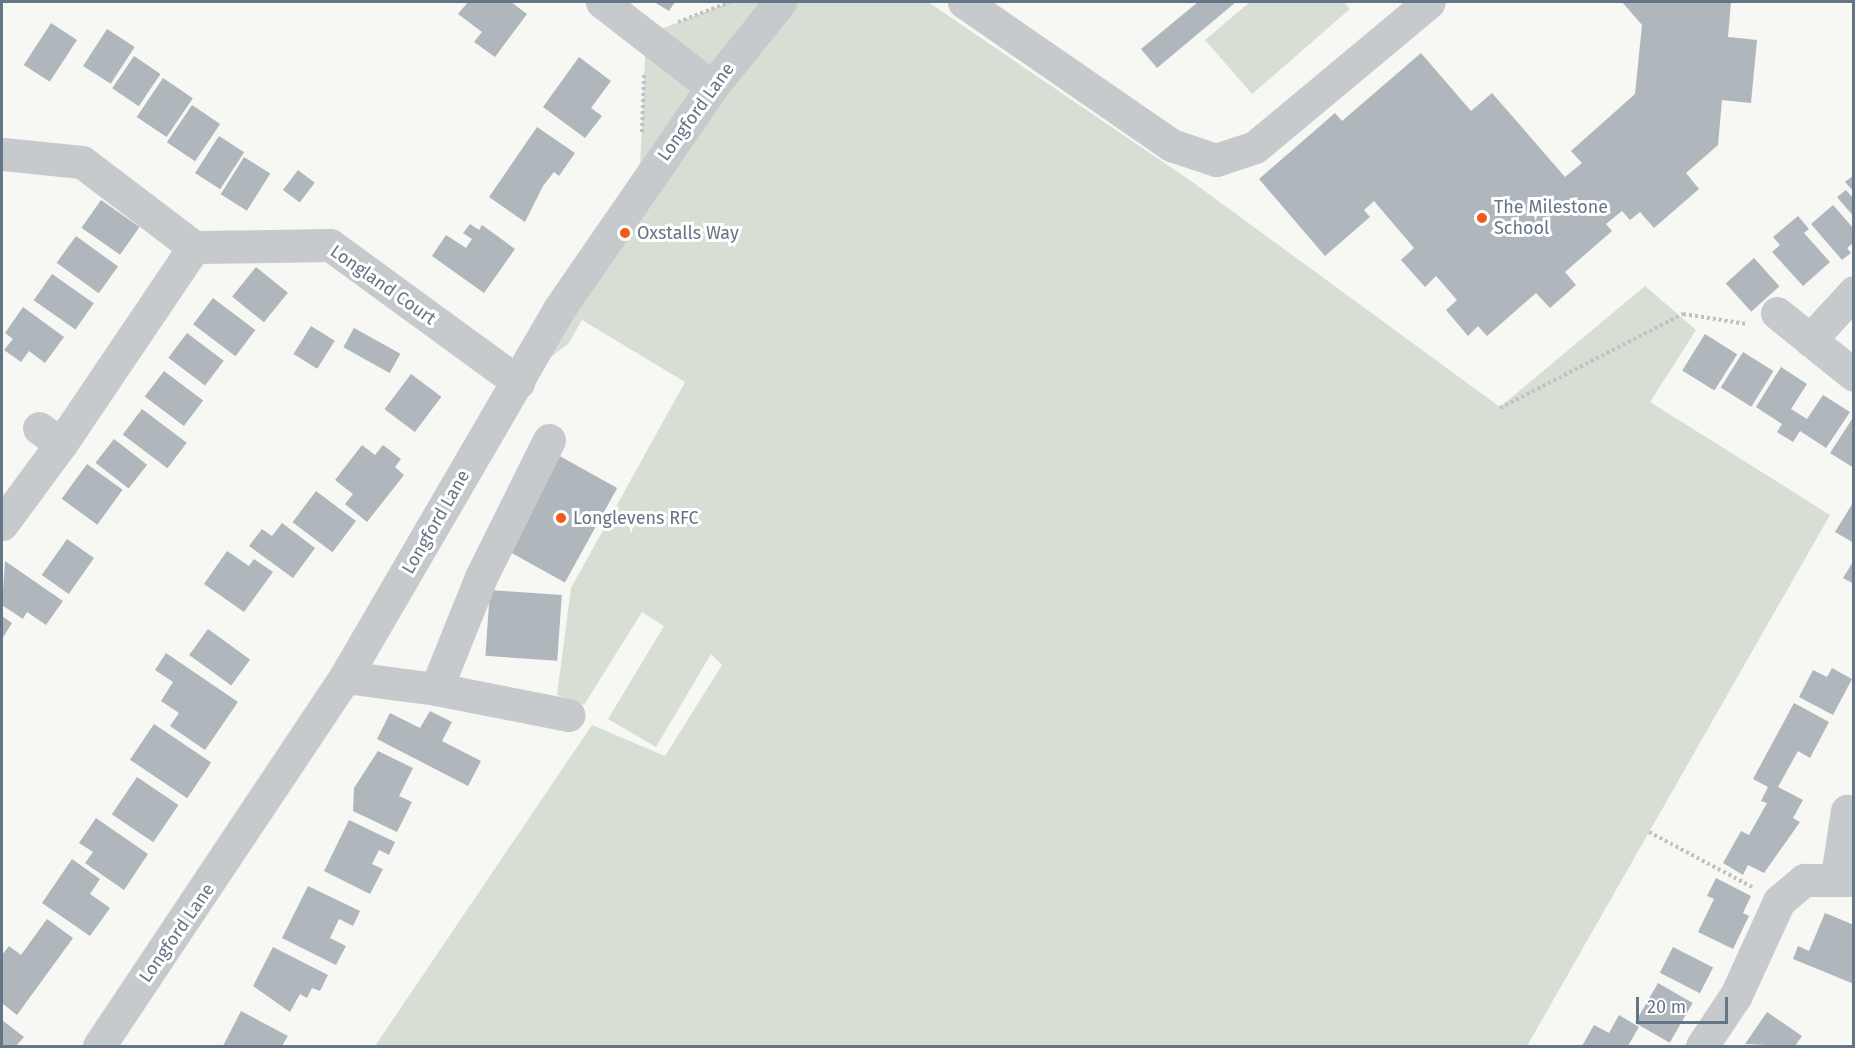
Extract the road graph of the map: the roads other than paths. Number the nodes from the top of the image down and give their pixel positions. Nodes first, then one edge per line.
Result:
1 (602, 2) edge
2 (780, 2) edge
3 (964, 2) edge
4 (1430, 2) edge
5 (712, 87) junction
6 (3, 154) edge
7 (194, 247) junction
8 (1854, 292) edge
9 (1777, 313) road end
10 (1810, 340) junction
11 (1854, 375) edge
12 (518, 382) junction
13 (549, 440) dead end
14 (2, 524) edge
15 (345, 677) junction
16 (436, 689) junction
17 (568, 715) dead end
18 (1847, 811) dead end
19 (1846, 878) edge
20 (99, 1047) edge
21 (1702, 1047) edge

1 - 5 street
2 - 5 street, Longford Lane
3 - 4 street
5 - 12 street, Longford Lane
6 - 7 street
7 - 12 street, Longland Court
7 - 14 street
8 - 10 street
9 - 10 street
10 - 11 street
12 - 15 street, Longford Lane
13 - 16 street
15 - 16 street
15 - 20 street, Longford Lane
16 - 17 street
18 - 19 street
19 - 21 street

